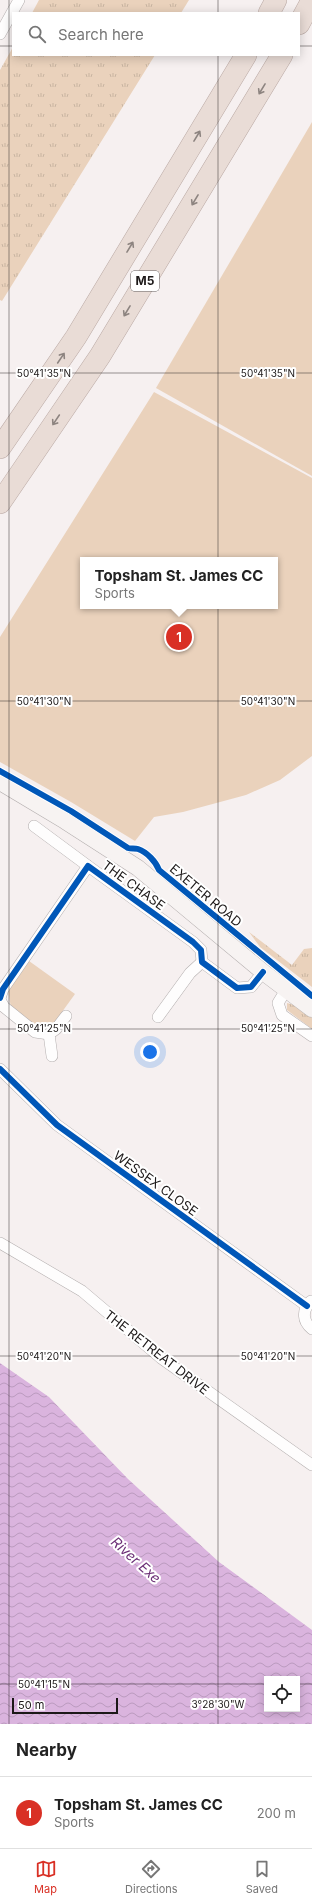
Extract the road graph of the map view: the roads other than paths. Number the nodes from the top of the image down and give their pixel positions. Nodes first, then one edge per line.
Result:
1 (19, 0) edge
2 (276, 0) edge
3 (312, 0) edge
4 (12, 12) edge
5 (269, 12) edge
6 (12, 13) edge
7 (300, 22) edge
8 (0, 34) edge
9 (245, 56) edge
10 (281, 56) edge
11 (0, 448) edge
12 (0, 503) edge
13 (0, 782) edge
14 (34, 826) dead end
15 (88, 866) junction
16 (202, 962) junction
17 (263, 972) junction
18 (286, 990) junction
19 (0, 999) edge
20 (312, 1009) edge
21 (66, 1016) dead end
22 (158, 1017) dead end
23 (49, 1034) junction
24 (312, 1036) edge
25 (52, 1056) dead end
26 (0, 1069) edge
27 (0, 1243) edge
28 (309, 1303) edge
29 (312, 1329) edge
30 (312, 1465) edge

1 - 4 street
2 - 5 highway
3 - 7 highway
6 - 8 street
11 -> 9 highway, M5
10 -> 12 highway, M5
13 - 17 street, EXETER ROAD
14 - 15 street, THE CHASE
15 - 16 street, THE CHASE
15 - 19 street, THE CHASE
16 - 17 street
16 - 22 street
17 - 18 street, EXETER ROAD
18 - 20 street, EXETER ROAD
18 - 24 street
19 - 23 street, THE CHASE
21 - 23 street
23 - 25 street
26 - 28 street, WESSEX CLOSE
27 - 30 street, THE RETREAT DRIVE
28 - 29 street, WESSEX CLOSE

